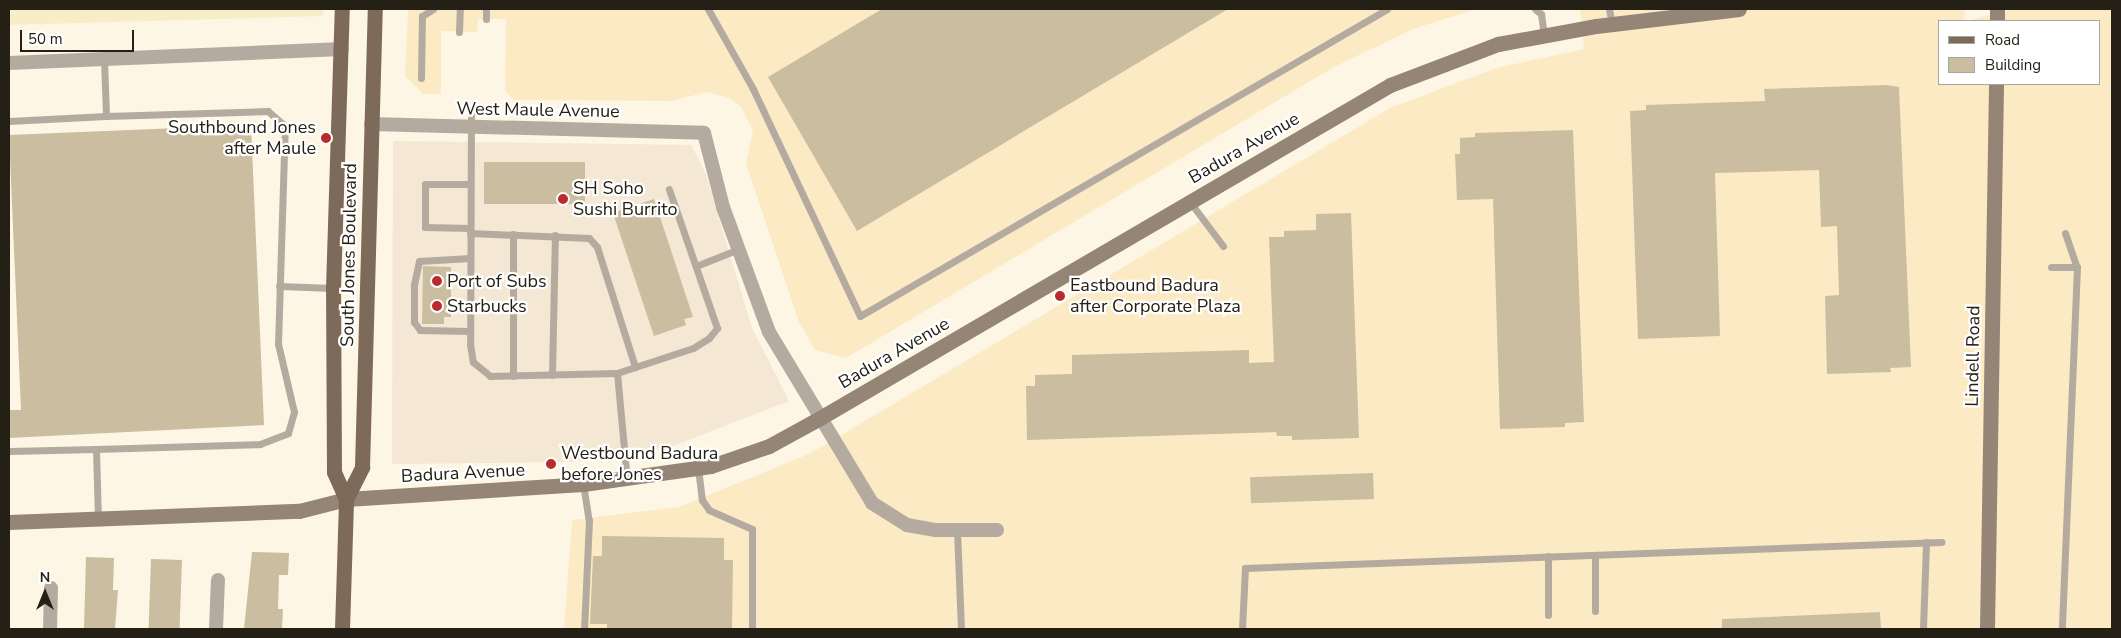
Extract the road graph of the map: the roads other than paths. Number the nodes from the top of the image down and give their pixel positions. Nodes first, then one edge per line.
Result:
1 (342, 9) edge
2 (375, 9) edge
3 (433, 9) edge
4 (460, 9) edge
5 (486, 9) edge
6 (708, 9) edge
7 (1387, 9) edge
8 (1609, 9) edge
9 (1739, 9) edge
10 (1540, 10) edge
11 (486, 19) dead end
12 (1612, 24) junction
13 (459, 32) dead end
14 (1544, 37) junction
15 (342, 49) junction
16 (104, 59) junction
17 (9, 62) edge
18 (421, 78) dead end
19 (1996, 85) edge
20 (471, 110) dead end
21 (106, 116) junction
22 (9, 121) edge
23 (371, 124) junction
24 (470, 127) junction
25 (470, 184) junction
26 (669, 189) dead end
27 (1190, 202) junction
28 (470, 231) junction
29 (2065, 233) dead end
30 (513, 234) junction
31 (555, 235) junction
32 (1223, 246) dead end
33 (739, 249) junction
34 (470, 258) junction
35 (696, 266) junction
36 (2051, 267) dead end
37 (2078, 268) junction
38 (279, 286) junction
39 (333, 288) junction
40 (470, 331) junction
41 (635, 367) junction
42 (617, 373) junction
43 (552, 375) junction
44 (513, 376) junction
45 (820, 418) junction
46 (96, 449) junction
47 (9, 451) edge
48 (698, 468) junction
49 (627, 480) junction
50 (583, 484) junction
51 (346, 499) junction
52 (98, 519) junction
53 (9, 522) edge
54 (957, 530) junction
55 (997, 530) dead end
56 (1926, 542) junction
57 (1942, 542) dead end
58 (1595, 555) junction
59 (1548, 556) junction
60 (218, 580) dead end
61 (51, 588) dead end
62 (1595, 611) dead end
63 (1548, 615) dead end
64 (50, 629) edge
65 (216, 629) edge
66 (342, 629) edge
67 (584, 629) edge
68 (752, 629) edge
69 (961, 629) edge
70 (1242, 629) edge
71 (1924, 629) edge
72 (1988, 629) edge
73 (2062, 629) edge

1 - 15 main road, South Jones Boulevard
2 - 23 main road, South Jones Boulevard
3 - 18 lane
4 - 13 lane
5 - 11 lane
6 - 7 lane
8 - 12 lane
9 - 12 main road, Badura Avenue
10 - 14 lane
12 - 14 main road, Badura Avenue
14 - 27 main road, Badura Avenue
15 - 16 street
15 - 39 main road, South Jones Boulevard
16 - 17 street
16 - 21 lane
19 - 72 main road, Lindell Road
20 - 24 lane
21 - 22 lane
21 - 38 lane
23 - 24 street, West Maule Avenue
23 - 51 main road, South Jones Boulevard
24 - 25 lane
24 - 33 street, West Maule Avenue
25 - 28 lane
25 - 28 lane
26 - 35 lane
27 - 32 lane
27 - 45 main road, Badura Avenue
28 - 30 lane
28 - 34 lane
29 - 37 lane
30 - 31 lane
30 - 44 lane
31 - 41 lane
31 - 43 lane
33 - 35 lane
33 - 45 street
34 - 40 lane
34 - 40 lane
35 - 41 lane
36 - 37 lane
37 - 73 lane
38 - 39 lane
38 - 46 lane
39 - 51 main road, South Jones Boulevard
40 - 44 lane
41 - 42 lane
42 - 43 lane
42 - 49 lane
43 - 44 lane
45 - 48 main road, Badura Avenue
45 - 54 street
46 - 47 lane
46 - 52 lane
48 - 49 main road, Badura Avenue
48 - 68 lane
49 - 50 main road, Badura Avenue
50 - 51 main road, Badura Avenue
50 - 67 lane
51 - 52 main road, Badura Avenue
51 - 66 main road, South Jones Boulevard
52 - 53 main road, Badura Avenue
54 - 55 street
54 - 69 lane
56 - 57 lane
56 - 58 lane
56 - 71 lane
58 - 59 lane
58 - 62 lane
59 - 63 lane
59 - 70 lane
60 - 65 street
61 - 64 street

